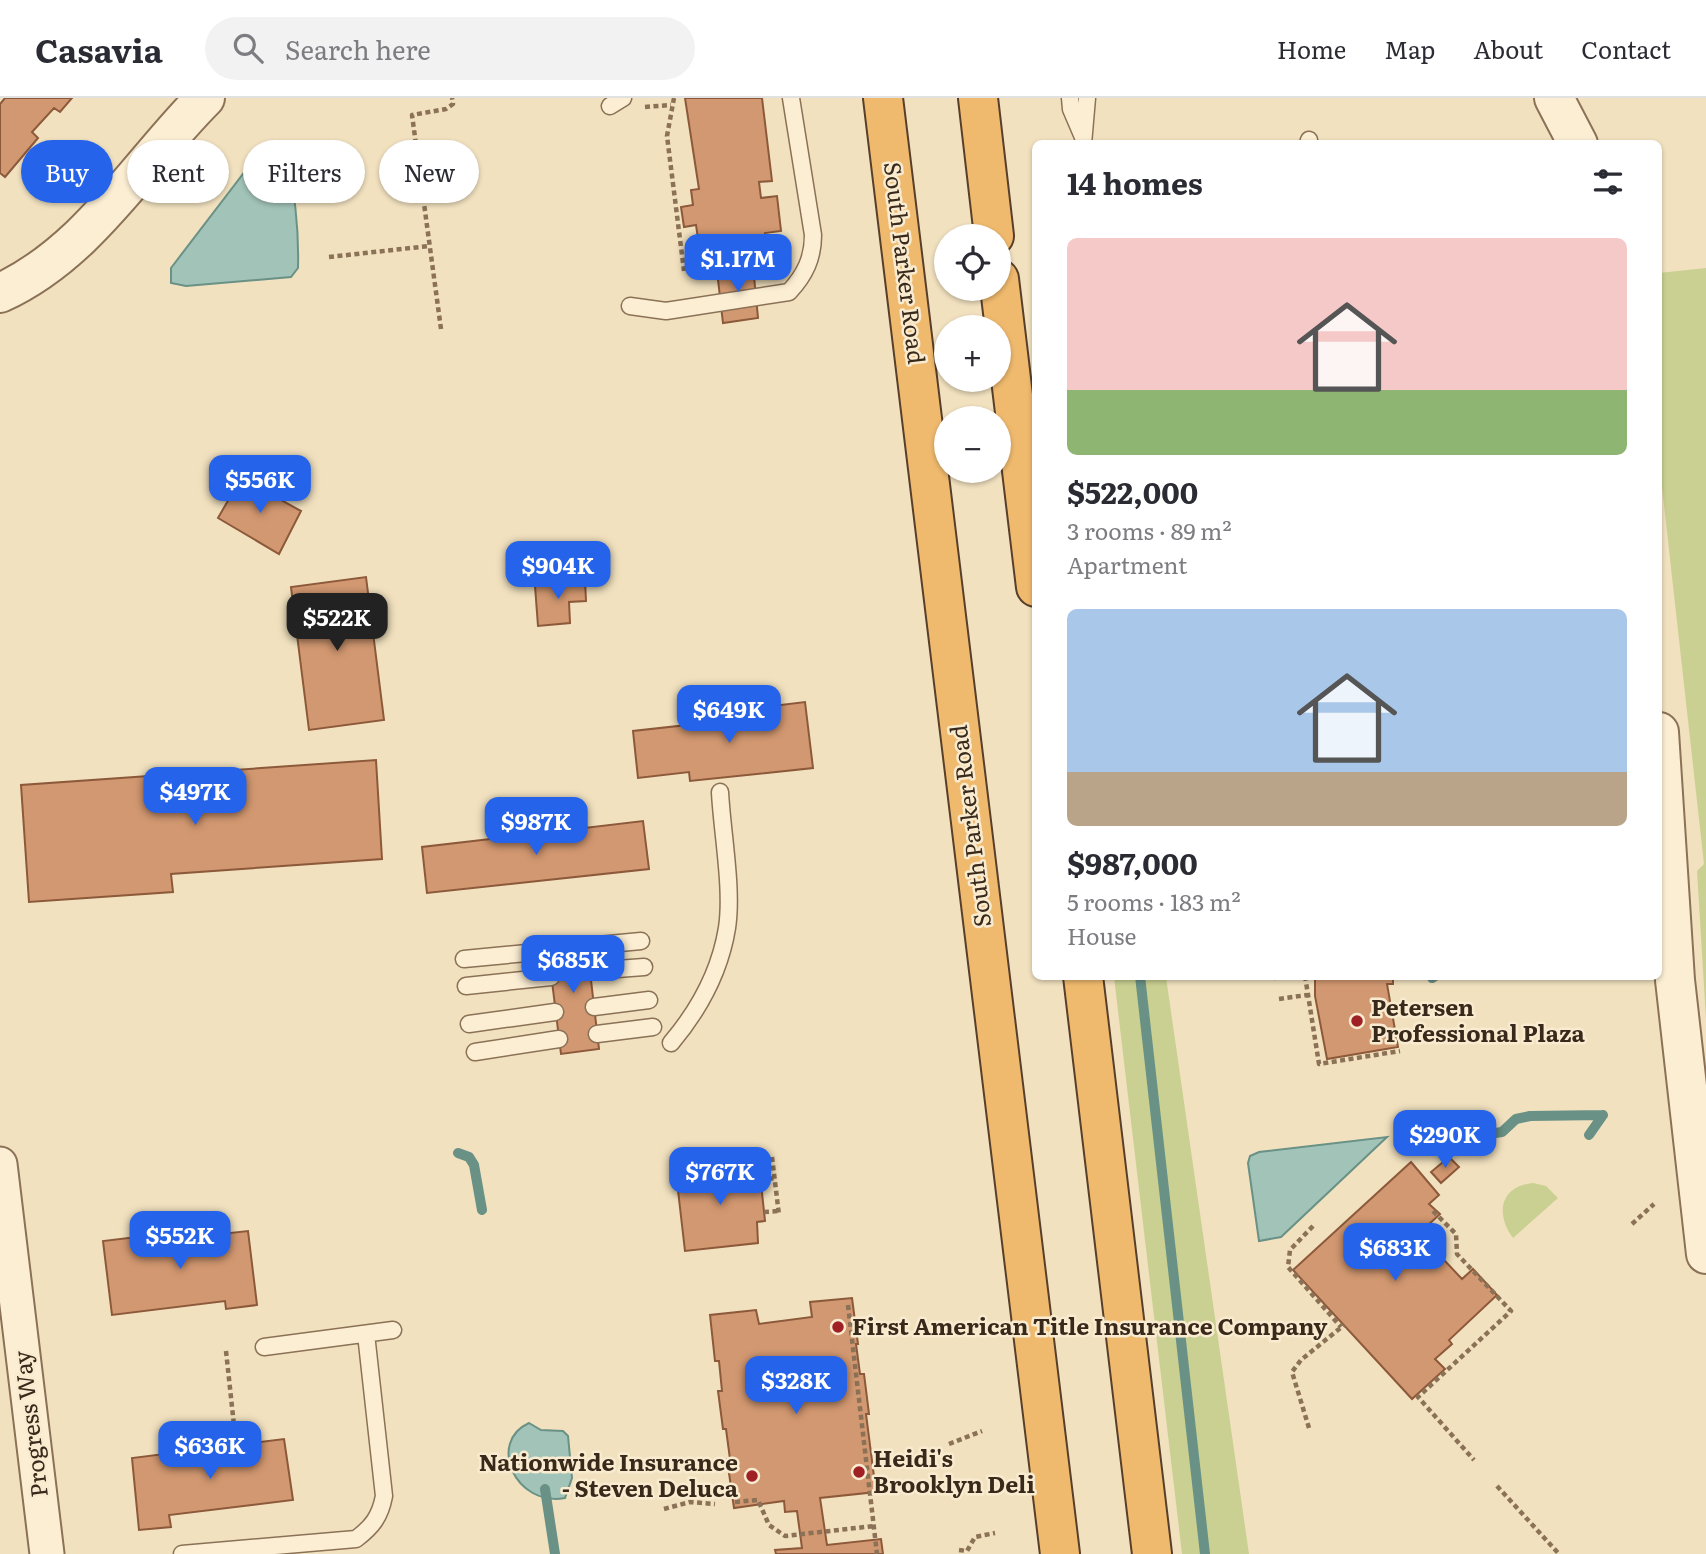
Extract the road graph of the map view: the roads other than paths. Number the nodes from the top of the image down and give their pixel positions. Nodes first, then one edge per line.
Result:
1 (205, 98) edge
2 (790, 98) edge
3 (883, 98) edge
4 (978, 98) edge
5 (1070, 98) edge
6 (1087, 98) edge
7 (1554, 98) edge
8 (1083, 140) edge
9 (1575, 140) edge
10 (993, 224) edge
11 (0, 293) edge
12 (1002, 301) edge
13 (630, 306) dead end
14 (1032, 554) edge
15 (1662, 778) edge
16 (720, 792) dead end
17 (641, 941) dead end
18 (587, 947) dead end
19 (548, 951) dead end
20 (464, 959) dead end
21 (644, 967) dead end
22 (590, 971) dead end
23 (551, 976) dead end
24 (1083, 980) edge
25 (466, 986) dead end
26 (649, 1000) dead end
27 (594, 1007) dead end
28 (555, 1012) dead end
29 (469, 1024) dead end
30 (653, 1027) dead end
31 (597, 1034) dead end
32 (559, 1039) dead end
33 (671, 1043) dead end
34 (475, 1052) dead end
35 (0, 1164) edge
36 (1706, 1254) edge
37 (393, 1330) dead end
38 (366, 1334) junction
39 (264, 1346) dead end
40 (47, 1554) edge
41 (182, 1554) edge
42 (1060, 1554) edge
43 (1152, 1554) edge

1 - 11 street
2 - 13 lane
3 - 42 highway, South Parker Road
4 - 10 highway
5 - 8 lane
6 - 8 lane
7 - 9 street
12 - 14 highway
15 - 36 street
16 - 33 lane
17 - 18 lane
19 - 20 lane
21 - 22 lane
23 - 25 lane
24 - 43 highway
26 - 27 lane
28 - 29 lane
30 - 31 lane
32 - 34 lane
35 - 40 street, Progress Way
37 - 38 lane
38 - 39 lane
38 - 41 lane

